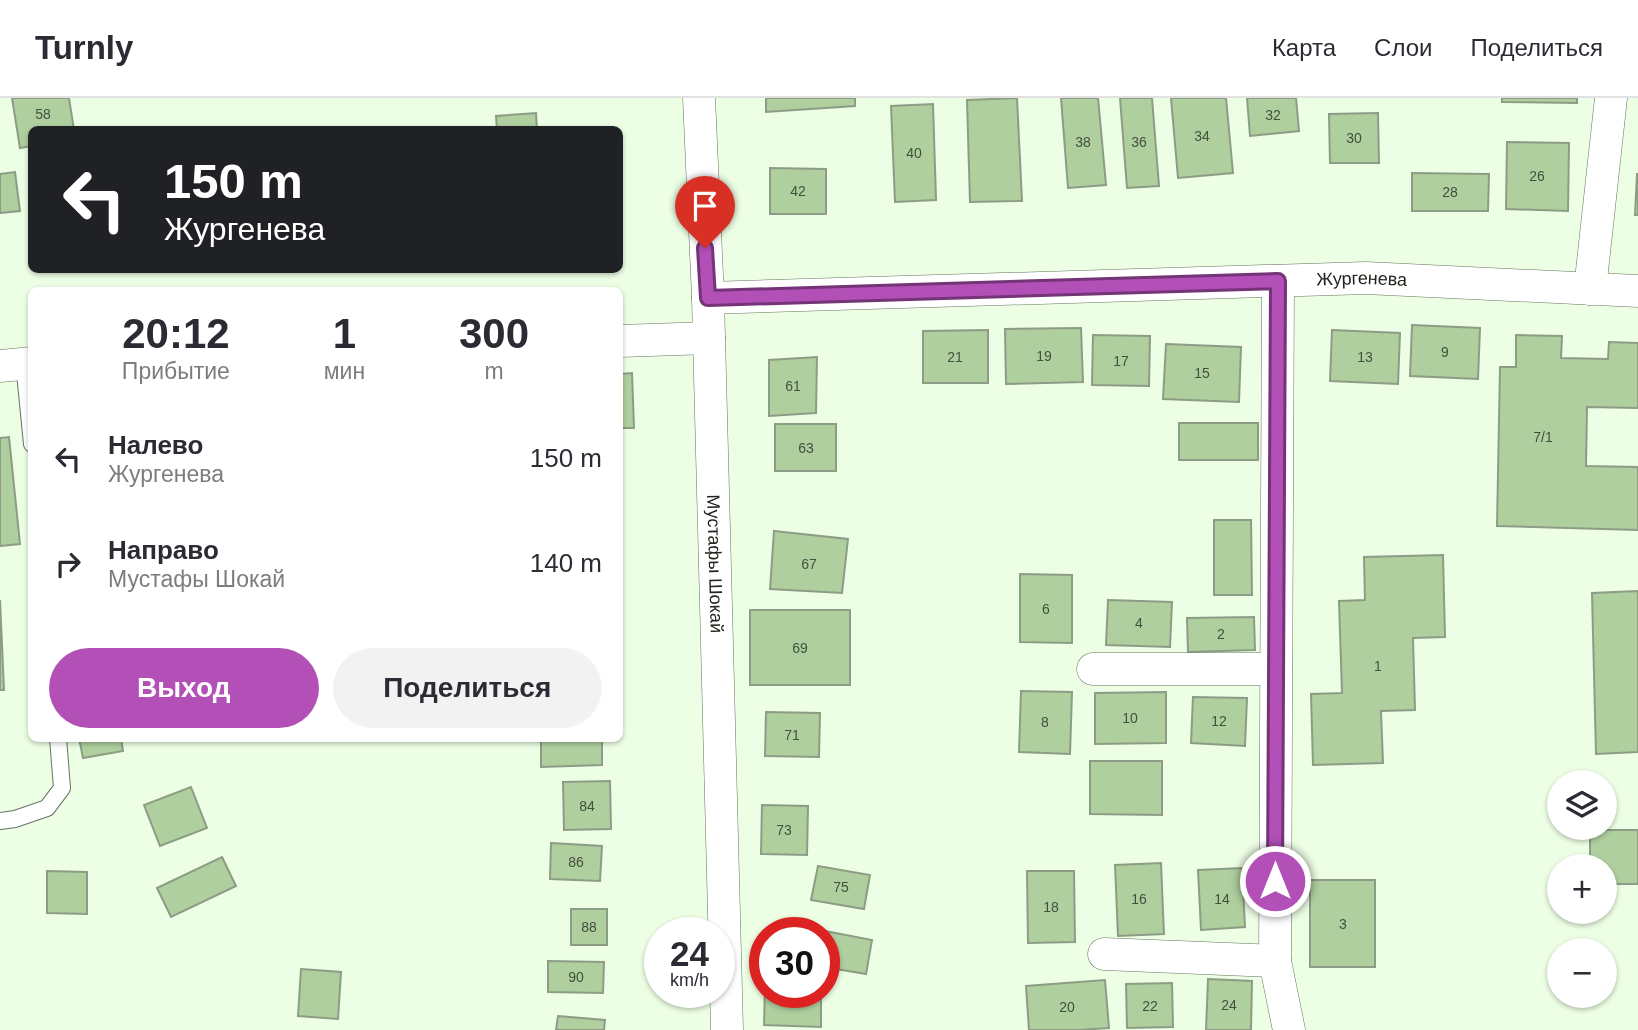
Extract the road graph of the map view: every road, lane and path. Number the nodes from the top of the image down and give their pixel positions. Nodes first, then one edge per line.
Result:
1 (699, 98) edge
2 (1611, 98) edge
3 (1278, 281) junction
4 (1590, 289) junction
5 (1638, 291) edge
6 (708, 298) junction
7 (709, 338) junction
8 (623, 341) edge
9 (19, 364) edge
10 (28, 419) edge
11 (1093, 669) dead end
12 (1276, 669) junction
13 (58, 742) edge
14 (0, 821) edge
15 (1104, 954) dead end
16 (1275, 961) junction
17 (727, 1030) edge
18 (1289, 1030) edge

1 - 6 street, Мустафы Шокай
2 - 4 street
3 - 4 street, Жургенева
3 - 6 street, Жургенева
3 - 12 street
4 - 5 street, Жургенева
6 - 7 street, Мустафы Шокай
7 - 8 street
7 - 17 street, Мустафы Шокай
9 - 10 lane
11 - 12 street
12 - 16 street
13 - 14 lane
15 - 16 street
16 - 18 street

